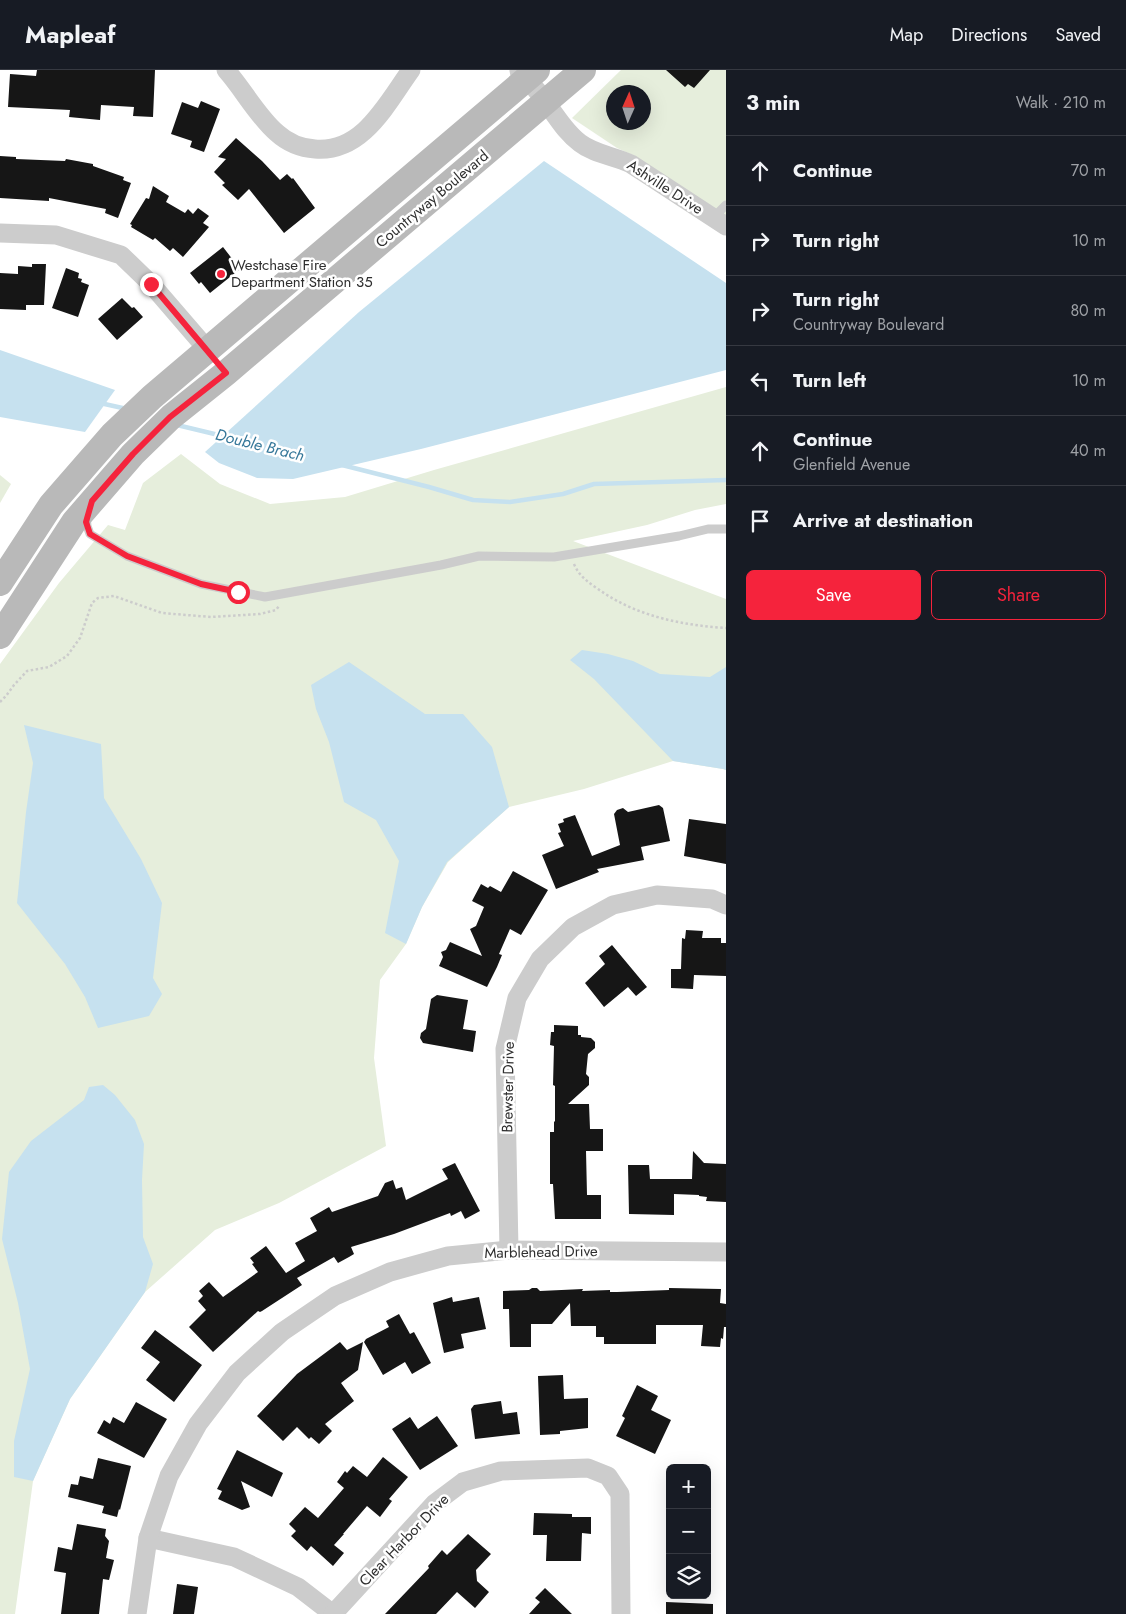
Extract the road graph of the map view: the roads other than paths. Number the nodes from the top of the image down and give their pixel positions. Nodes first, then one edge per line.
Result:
1 (226, 70) edge
2 (411, 70) edge
3 (583, 70) edge
4 (528, 73) edge
5 (546, 103) junction
6 (722, 216) edge
7 (0, 233) edge
8 (207, 349) junction
9 (226, 373) junction
10 (92, 501) junction
11 (726, 529) edge
12 (90, 534) junction
13 (61, 541) junction
14 (0, 583) edge
15 (0, 636) edge
16 (726, 905) edge
17 (510, 1250) junction
18 (726, 1252) edge
19 (148, 1538) junction
20 (137, 1614) edge
21 (333, 1614) edge
22 (621, 1614) edge

1 - 2 street
3 - 5 street, Countryway Boulevard
4 - 5 street, Ashville Drive
4 - 8 street, Countryway Boulevard
5 - 6 street, Ashville Drive
5 - 9 street, Countryway Boulevard
7 - 8 street
8 - 9 street
8 - 14 street, Countryway Boulevard
9 - 10 street, Countryway Boulevard
10 - 12 lane
10 - 13 street, Countryway Boulevard
11 - 12 lane
12 - 13 street
13 - 15 street, Countryway Boulevard
16 - 17 street, Brewster Drive
17 - 18 street, Marblehead Drive
17 - 19 street, Marblehead Drive
19 - 20 street, Marblehead Drive
19 - 21 street, Clear Harbor Drive
21 - 22 street, Clear Harbor Drive

